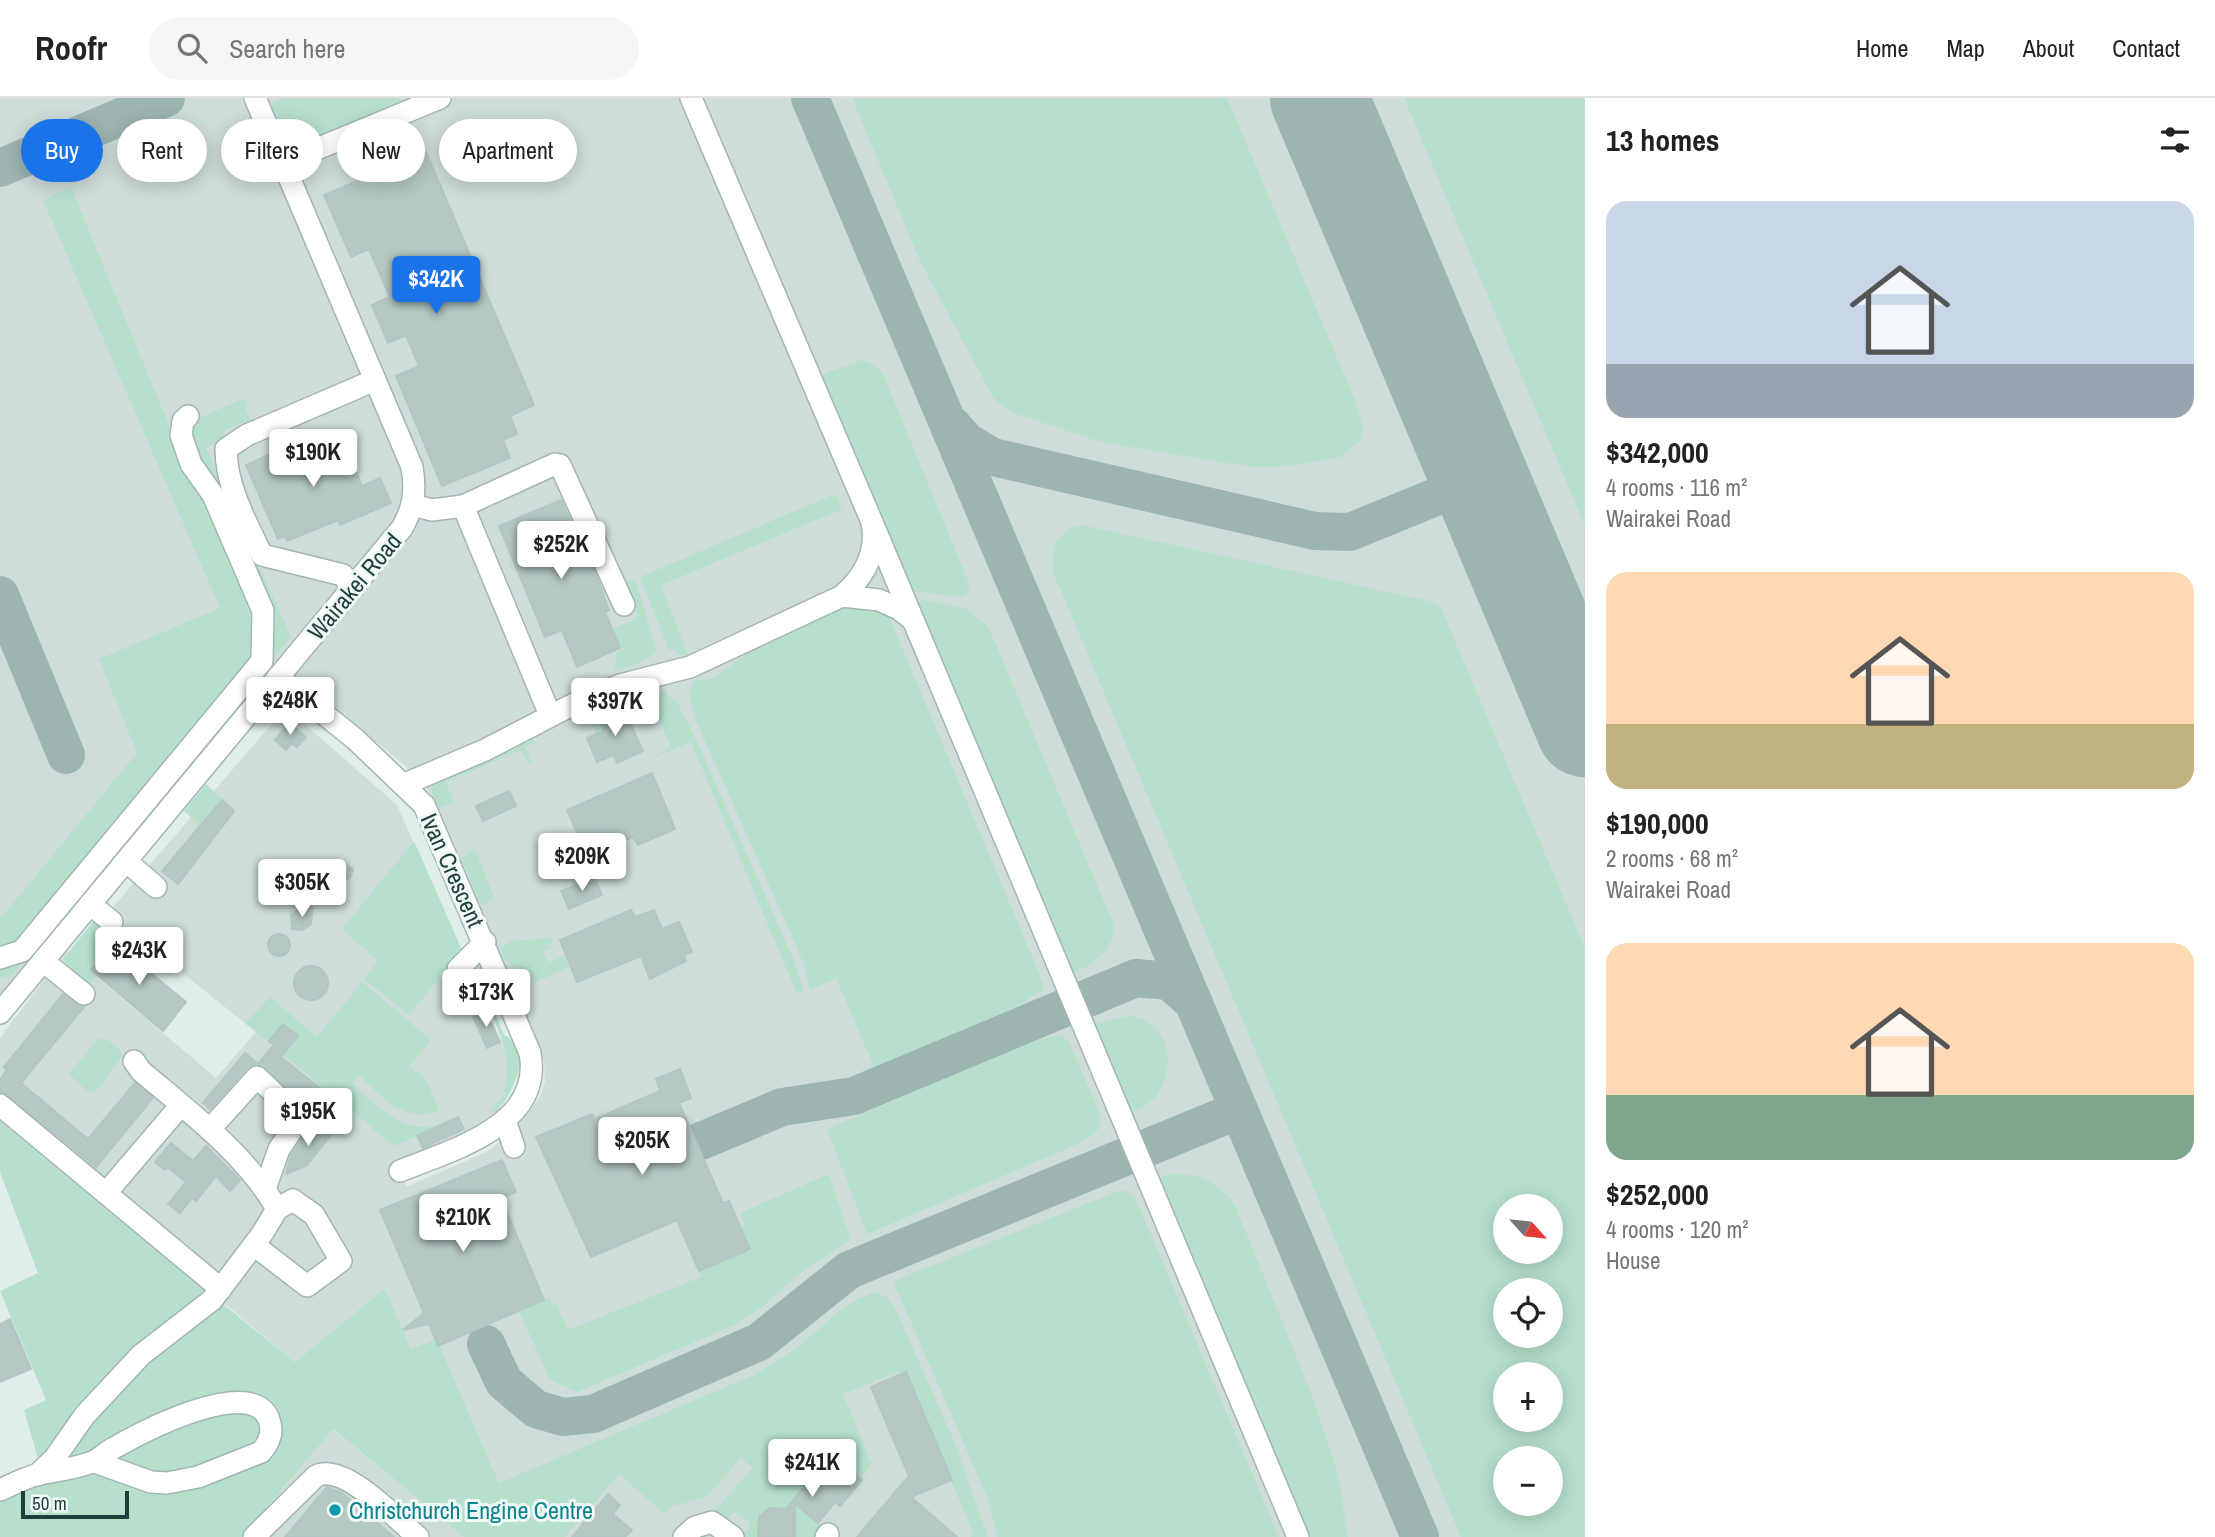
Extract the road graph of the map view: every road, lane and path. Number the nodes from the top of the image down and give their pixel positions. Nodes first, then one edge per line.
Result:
1 (255, 98) edge
2 (440, 98) edge
3 (691, 98) edge
4 (264, 119) edge
5 (323, 146) edge
6 (291, 182) edge
7 (375, 380) junction
8 (188, 416) dead end
9 (412, 505) junction
10 (463, 506) junction
11 (872, 522) junction
12 (352, 588) junction
13 (842, 596) junction
14 (624, 605) dead end
15 (914, 621) junction
16 (278, 677) junction
17 (550, 715) junction
18 (405, 784) junction
19 (126, 861) junction
20 (156, 887) dead end
21 (90, 904) junction
22 (112, 922) dead end
23 (485, 943) junction
24 (0, 958) edge
25 (43, 961) junction
26 (458, 969) dead end
27 (84, 994) dead end
28 (0, 1013) edge
29 (134, 1061) dead end
30 (0, 1105) edge
31 (181, 1105) junction
32 (505, 1120) junction
33 (209, 1129) junction
34 (514, 1147) dead end
35 (400, 1171) dead end
36 (265, 1189) junction
37 (106, 1194) junction
38 (277, 1209) junction
39 (254, 1245) junction
40 (221, 1289) junction
41 (95, 1462) junction
42 (37, 1475) junction
43 (0, 1490) edge
44 (254, 1537) edge
45 (418, 1537) edge
46 (684, 1537) edge
47 (733, 1537) edge
48 (1298, 1537) edge

1 - 4 street, Wairakei Road
2 - 5 street
3 - 11 street
6 - 7 street, Wairakei Road
7 - 9 street, Wairakei Road
7 - 12 street
8 - 24 street
9 - 10 street
9 - 12 street, Wairakei Road
10 - 14 street
10 - 17 street
11 - 13 street
11 - 15 street
12 - 16 street, Wairakei Road
13 - 15 street
13 - 17 street
15 - 48 street
16 - 18 street, Ivan Crescent
16 - 19 street, Wairakei Road
17 - 18 street
18 - 23 street, Ivan Crescent
19 - 20 street
19 - 21 street, Wairakei Road
21 - 22 street
21 - 25 street, Wairakei Road
23 - 26 street
23 - 32 street, Ivan Crescent
25 - 27 street
25 - 28 street, Wairakei Road
29 - 31 street
30 - 37 street
31 - 33 street
31 - 37 street
32 - 34 street
32 - 35 street, Ivan Crescent
33 - 36 street
33 - 36 street
36 - 38 street
37 - 40 street
38 - 39 street
38 - 39 street
39 - 40 street
40 - 42 street
41 - 41 street
41 - 42 street
42 - 43 street
44 - 45 street
46 - 47 street

